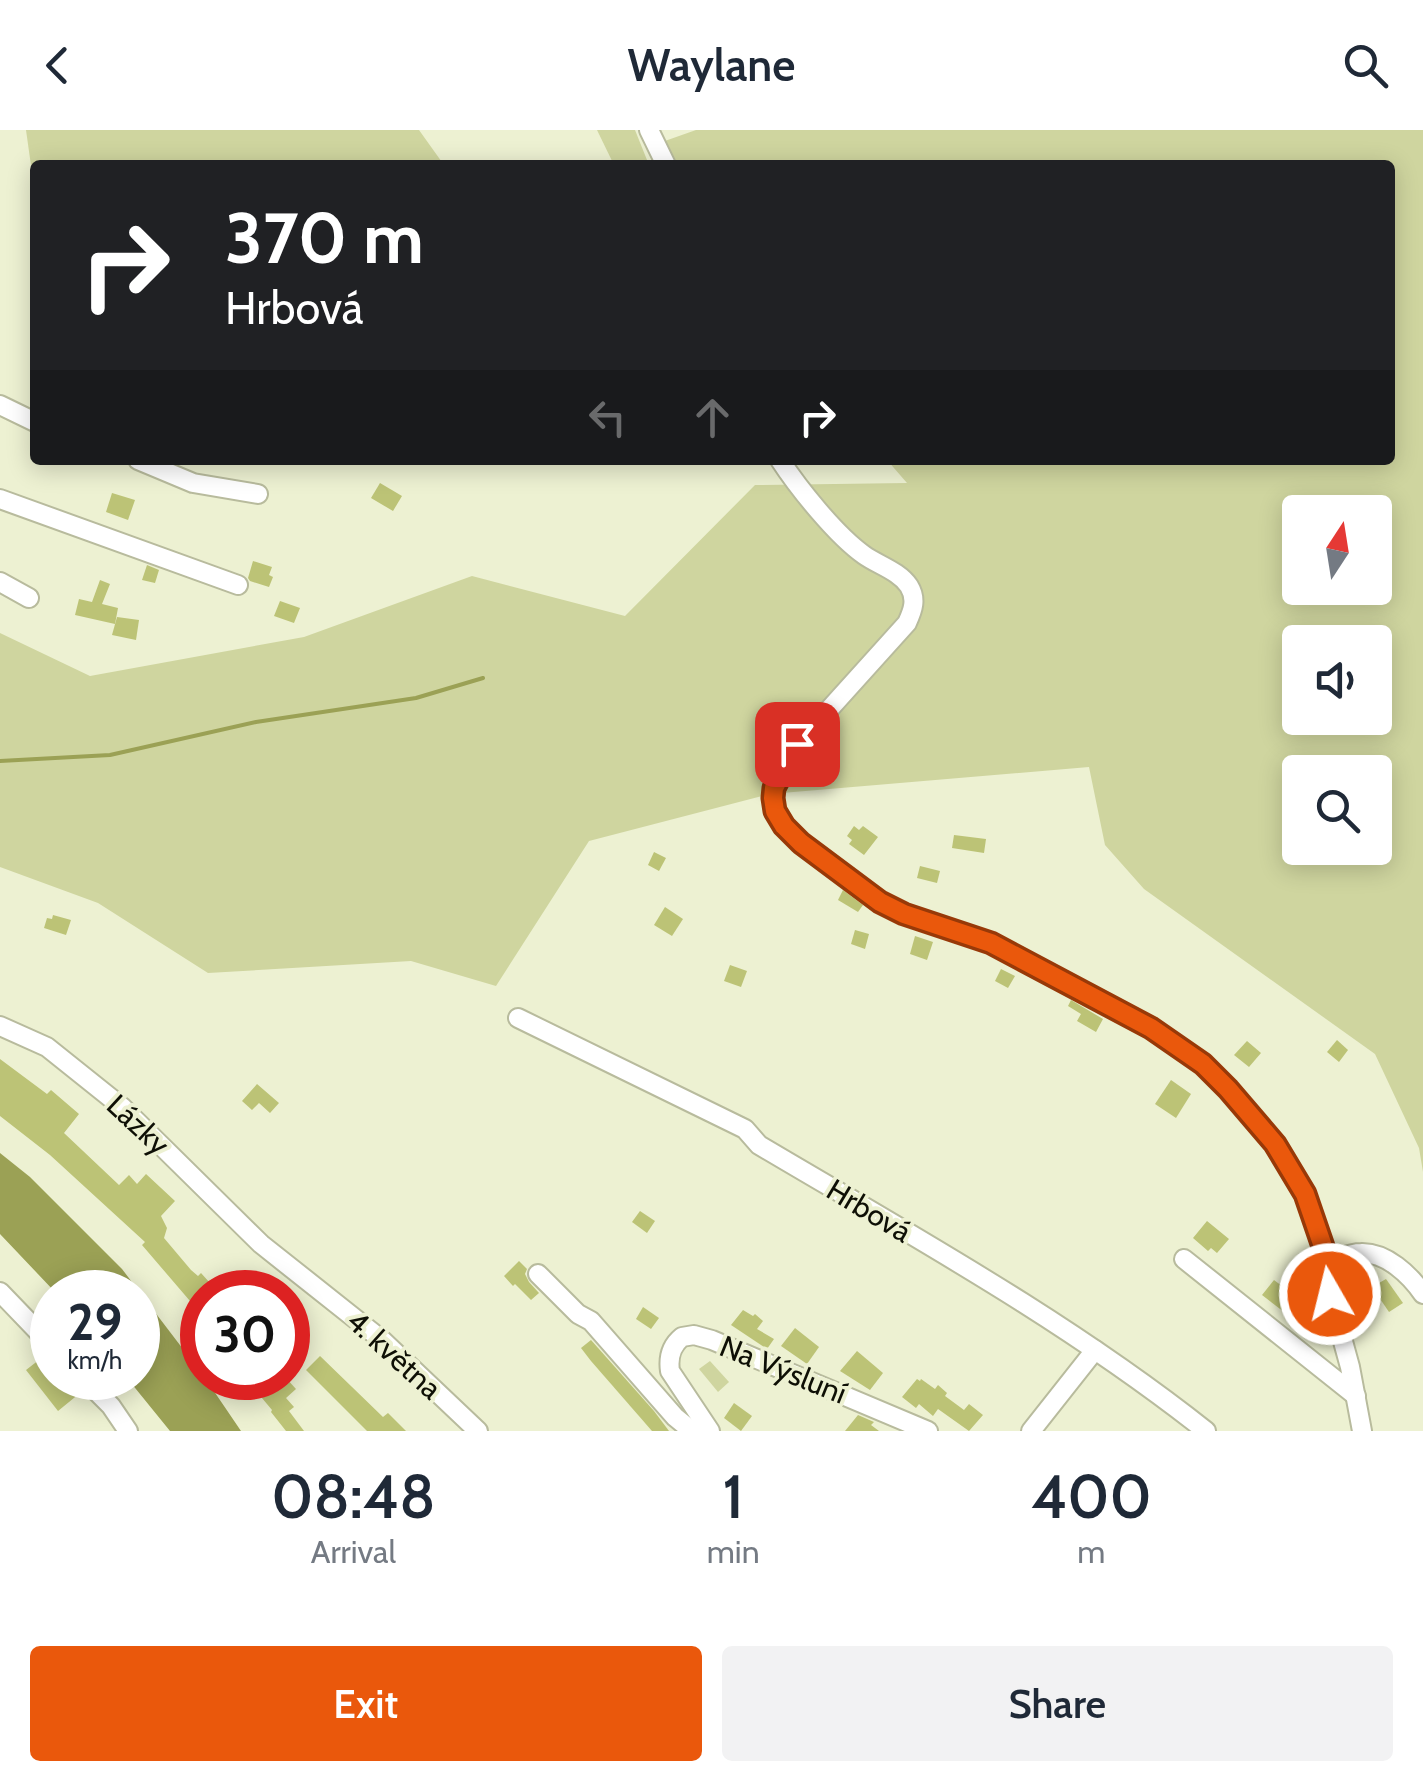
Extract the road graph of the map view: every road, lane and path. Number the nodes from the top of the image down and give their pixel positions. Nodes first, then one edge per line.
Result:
1 (648, 130) edge
2 (663, 160) edge
3 (0, 405) edge
4 (30, 420) edge
5 (150, 465) edge
6 (784, 465) edge
7 (258, 494) dead end
8 (0, 500) edge
9 (0, 582) edge
10 (238, 585) dead end
11 (29, 598) dead end
12 (518, 1018) dead end
13 (0, 1026) edge
14 (261, 1244) joint
15 (1184, 1260) dead end
16 (1328, 1261) junction
17 (538, 1274) dead end
18 (0, 1292) edge
19 (1423, 1294) edge
20 (30, 1323) edge
21 (1095, 1350) junction
22 (1356, 1396) junction
23 (105, 1400) edge
24 (128, 1431) edge
25 (478, 1431) edge
26 (692, 1431) edge
27 (710, 1431) edge
28 (928, 1431) edge
29 (1031, 1431) edge
30 (1206, 1431) edge
31 (1362, 1431) edge

1 - 2 street
3 - 4 street
5 - 7 street
6 - 16 street
8 - 10 street
9 - 11 street
12 - 21 street, Hrbová
13 - 14 street, Lázky
14 - 25 street, 4. května
15 - 22 street
16 - 19 street
16 - 22 street
17 - 26 street
18 - 20 street
21 - 29 street
21 - 30 street, Hrbová
22 - 31 street
23 - 24 street
27 - 28 street, Na Výsluní

